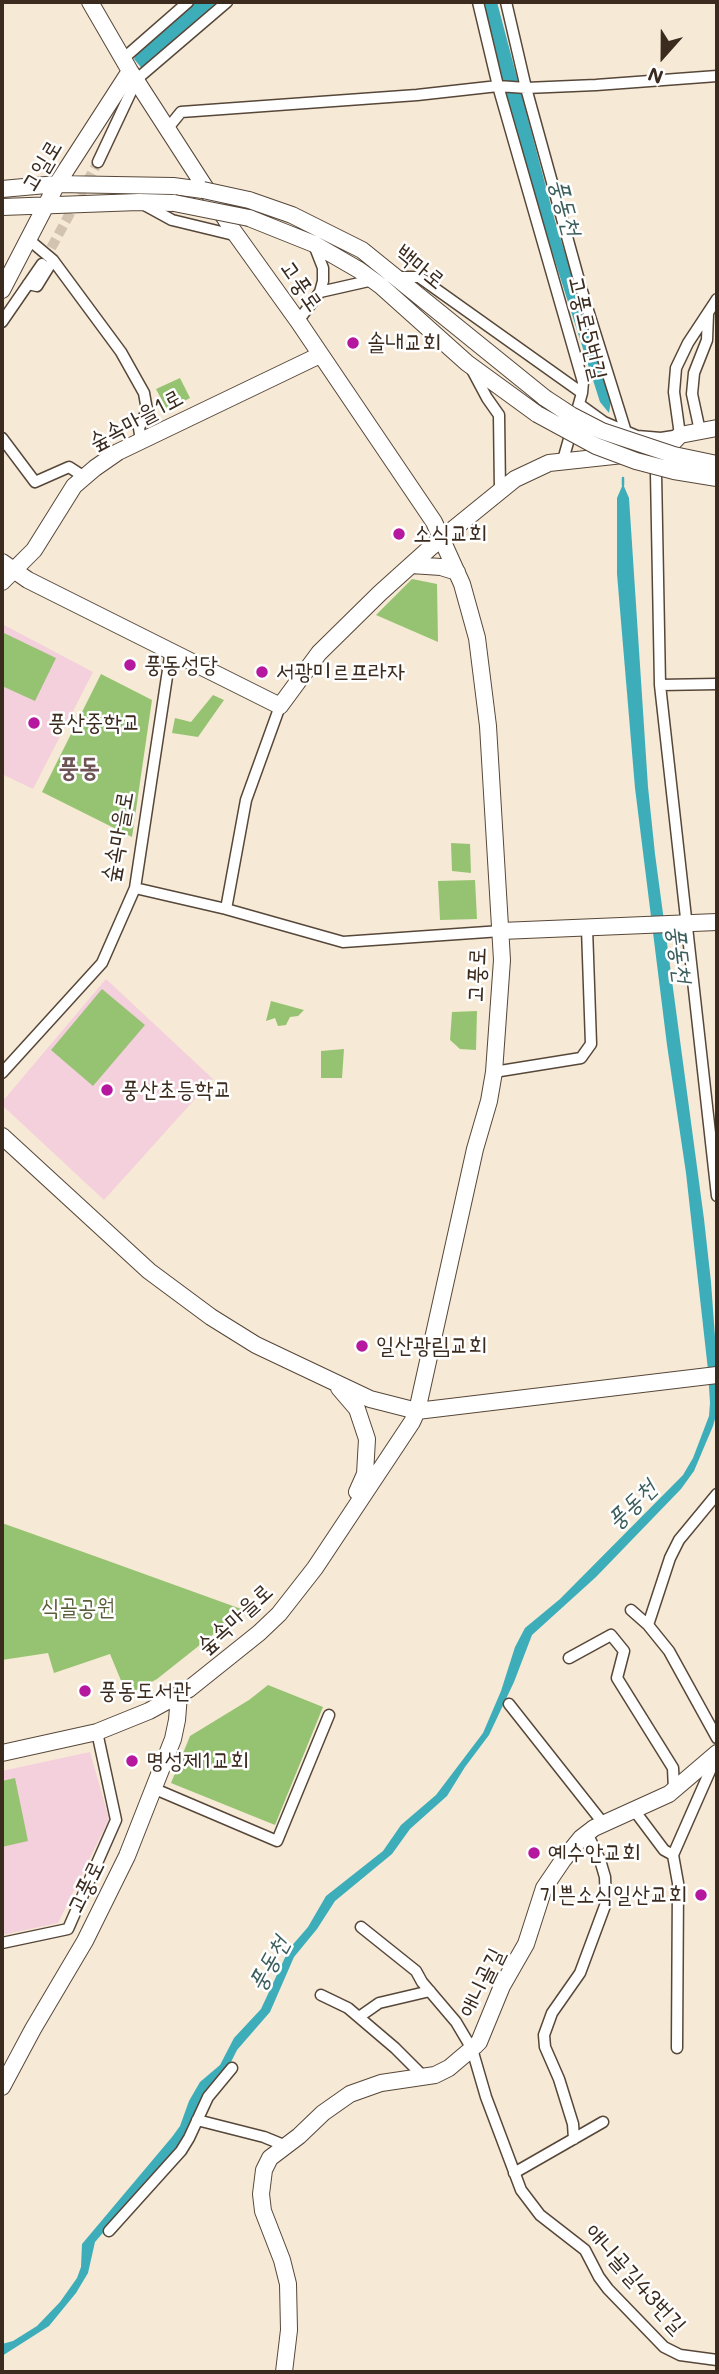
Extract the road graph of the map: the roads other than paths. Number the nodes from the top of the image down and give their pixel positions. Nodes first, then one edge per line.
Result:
1 (90, 2) edge
2 (188, 2) edge
3 (227, 2) edge
4 (478, 2) edge
5 (506, 2) edge
6 (130, 69) junction
7 (717, 76) edge
8 (500, 86) junction
9 (523, 87) junction
10 (168, 128) junction
11 (98, 162) tunnel mouth
12 (57, 184) junction
13 (2, 189) edge
14 (139, 202) junction
15 (45, 205) junction
16 (2, 207) edge
17 (238, 236) junction
18 (28, 239) junction
19 (314, 244) junction
20 (48, 262) junction
21 (397, 277) junction
22 (373, 280) junction
23 (2, 290) edge
24 (320, 292) junction
25 (717, 299) edge
26 (708, 314) junction
27 (298, 321) junction
28 (2, 322) edge
29 (320, 355) junction
30 (467, 362) junction
31 (581, 398) junction
32 (717, 428) edge
33 (700, 431) junction
34 (628, 432) junction
35 (680, 435) junction
36 (2, 438) edge
37 (141, 441) junction
38 (627, 454) junction
39 (564, 460) junction
40 (717, 464) edge
41 (653, 467) junction
42 (83, 476) junction
43 (717, 478) edge
44 (500, 491) junction
45 (441, 540) junction
46 (411, 565) junction
47 (6, 572) edge
48 (457, 572) junction
49 (171, 650) junction
50 (717, 684) edge
51 (660, 685) junction
52 (280, 706) junction
53 (135, 888) junction
54 (226, 909) junction
55 (717, 922) edge
56 (682, 923) junction
57 (587, 928) junction
58 (501, 931) junction
59 (494, 1072) junction
60 (2, 1073) edge
61 (2, 1136) edge
62 (717, 1196) edge
63 (717, 1366) edge
64 (717, 1375) edge
65 (697, 1377) junction
66 (717, 1382) edge
67 (335, 1383) junction
68 (575, 1393) junction
69 (417, 1411) junction
70 (717, 1494) edge
71 (342, 1529) junction
72 (631, 1610) dead end
73 (648, 1625) junction
74 (569, 1658) dead end
75 (179, 1695) junction
76 (509, 1703) dead end
77 (329, 1715) dead end
78 (97, 1732) junction
79 (717, 1738) edge
80 (2, 1753) edge
81 (714, 1756) edge
82 (155, 1789) junction
83 (674, 1790) junction
84 (635, 1810) junction
85 (603, 1823) junction
86 (587, 1833) junction
87 (673, 1855) junction
88 (361, 1927) dead end
89 (2, 1942) edge
90 (430, 1991) junction
91 (321, 1995) dead end
92 (359, 2017) junction
93 (677, 2048) dead end
94 (471, 2049) junction
95 (232, 2068) dead end
96 (424, 2077) junction
97 (2, 2087) edge
98 (197, 2120) junction
99 (603, 2122) dead end
100 (574, 2139) junction
101 (286, 2146) junction
102 (514, 2173) junction
103 (109, 2231) dead end
104 (717, 2360) edge
105 (284, 2372) edge

1 - 6 street
2 - 6 street
3 - 6 street
4 - 8 street, 고풍로5번길
5 - 9 street, 고풍로5번길
6 - 10 street, 고풍로
6 - 11 street
6 - 12 street, 고일로
7 - 9 street
8 - 9 street
8 - 10 street
8 - 31 street, 고풍로5번길
9 - 34 street, 고풍로5번길
10 - 17 street, 고풍로
12 - 13 street
12 - 15 street, 고일로
12 - 21 street, 백마로, bridge
14 - 15 street
14 - 17 street
14 - 19 street, 백마로, bridge
15 - 16 street
15 - 18 street, 고일로
17 - 27 street, 고풍로
18 - 20 street
18 - 23 street, 고일로
19 - 22 street, 백마로
19 - 24 street
20 - 28 street
20 - 37 street
21 - 31 street
21 - 40 street, 백마로, bridge
22 - 24 street
22 - 30 street, 백마로
24 - 27 street
25 - 26 street
26 - 33 street
26 - 35 street
27 - 29 street, 고풍로
29 - 37 street, 숲속마을1로
29 - 45 street, 고풍로
30 - 43 street, 백마로, bridge
30 - 44 street
31 - 34 street
31 - 39 street, 고풍로5번길
32 - 33 street
33 - 35 street
34 - 35 street
34 - 38 street, 고풍로5번길
35 - 41 street
36 - 42 street
37 - 42 street, 숲속마을1로
38 - 39 street
38 - 41 street
39 - 44 street
41 - 51 street
42 - 47 street, 숲속마을1로
44 - 45 street
45 - 46 street
45 - 48 street, 고풍로
46 - 48 street
46 - 52 street
47 - 49 street, 숲속마을1로
48 - 58 street, 고풍로
49 - 52 street, 숲속마을1로
49 - 53 street, 숲속마을로
50 - 51 street
51 - 56 street
52 - 54 street
53 - 54 street
53 - 60 street, 숲속마을로
54 - 58 street
55 - 56 street
56 - 57 street
56 - 62 street
57 - 58 street
57 - 59 street
58 - 59 street, 고풍로
59 - 69 street, 고풍로
61 - 67 street
63 - 65 street
64 - 68 street
65 - 66 street
65 - 68 street
67 - 69 street
67 - 71 street
68 - 69 street
69 - 71 street, 숲속마을로
70 - 73 street
71 - 75 street, 숲속마을로
72 - 73 street
73 - 79 street
74 - 83 street
75 - 78 street, 숲속마을로
75 - 82 street, 고풍로
76 - 85 street
77 - 82 street
78 - 80 street, 숲속마을로
78 - 89 street
81 - 83 street, 애니골길
81 - 87 street, 애니골길
82 - 97 street, 고풍로
83 - 84 street, 애니골길
84 - 85 street, 애니골길
84 - 87 street
85 - 86 street, 애니골길
86 - 94 street, 애니골길
86 - 100 street
87 - 93 street
88 - 90 street, 애니골길43번길
90 - 92 street
90 - 94 street, 애니골길43번길
91 - 92 street
92 - 96 street
94 - 96 street, 애니골길
94 - 102 street, 애니골길43번길
95 - 98 street
96 - 101 street, 애니골길
98 - 101 street
98 - 103 street
99 - 100 street
100 - 102 street
101 - 105 street, 애니골길
102 - 104 street, 애니골길43번길

